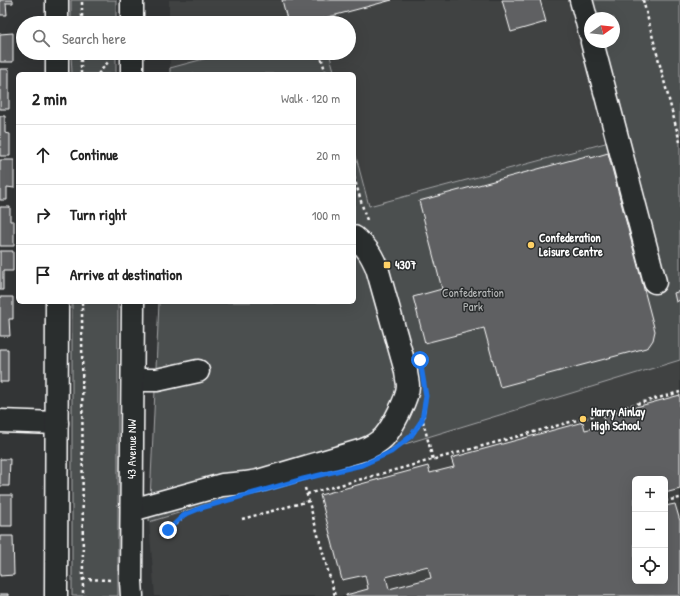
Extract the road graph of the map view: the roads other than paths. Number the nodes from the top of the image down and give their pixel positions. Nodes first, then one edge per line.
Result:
1 (57, 0) edge
2 (132, 0) edge
3 (581, 0) edge
4 (584, 12) edge
5 (57, 16) edge
6 (132, 16) edge
7 (594, 48) edge
8 (57, 60) edge
9 (132, 60) edge
10 (57, 72) edge
11 (132, 72) edge
12 (361, 229) edge
13 (655, 282) dead end
14 (57, 304) edge
15 (133, 304) edge
16 (198, 371) dead end
17 (133, 380) junction
18 (0, 421) edge
19 (57, 422) junction
20 (132, 510) junction
21 (56, 596) edge
22 (132, 596) edge

1 - 5 street
2 - 6 street
3 - 4 street
7 - 13 street
8 - 10 street
9 - 11 street
12 - 20 street
14 - 19 street
15 - 17 street, 43 Avenue NW
16 - 17 street
17 - 20 street, 43 Avenue NW
18 - 19 street
19 - 21 street
20 - 22 street, 43 Avenue NW

